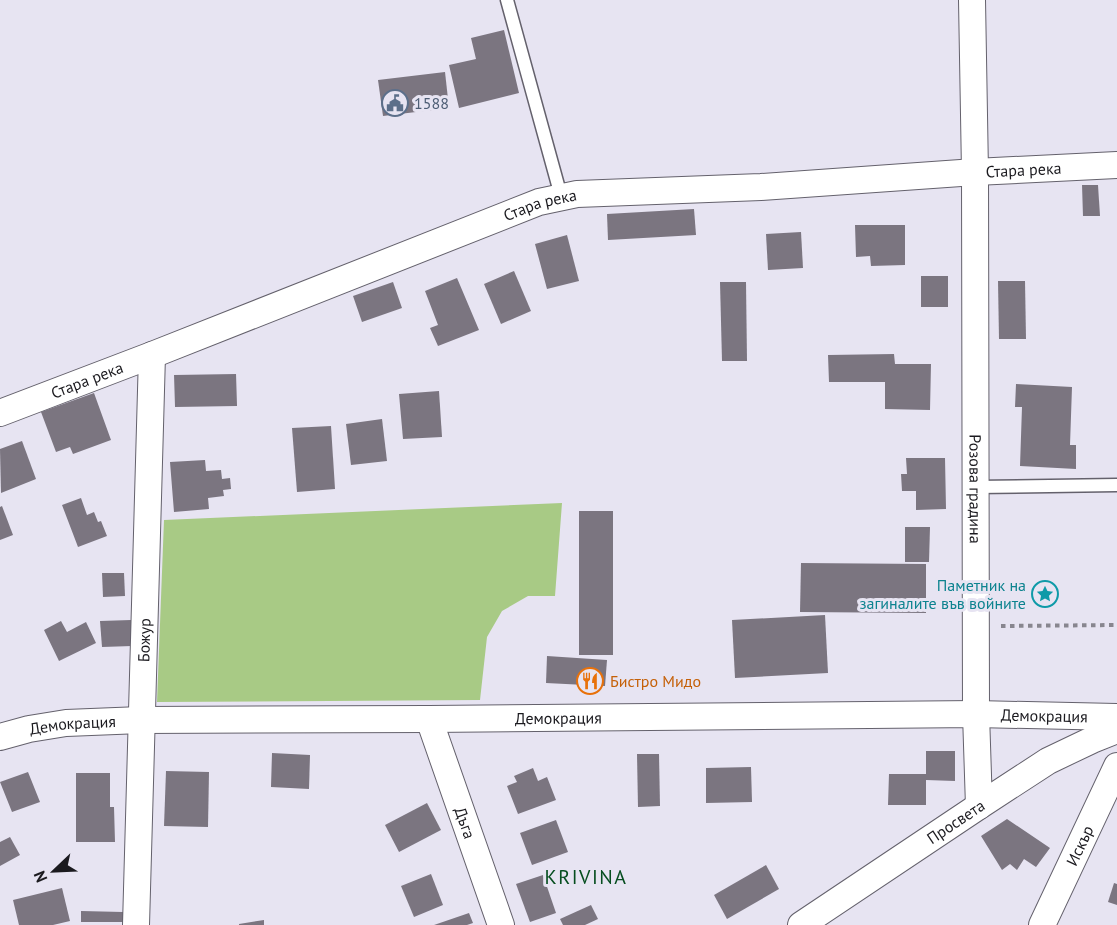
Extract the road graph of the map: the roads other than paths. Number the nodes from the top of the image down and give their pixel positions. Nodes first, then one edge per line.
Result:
1 (507, 0) edge
2 (972, 0) edge
3 (1117, 165) edge
4 (975, 171) junction
5 (561, 196) junction
6 (152, 355) junction
7 (0, 413) edge
8 (1117, 485) edge
9 (975, 487) junction
10 (976, 714) junction
11 (1117, 717) edge
12 (429, 719) junction
13 (141, 720) junction
14 (1117, 730) edge
15 (0, 737) edge
16 (1117, 766) edge
17 (979, 806) junction
18 (136, 925) edge
19 (501, 925) edge
20 (801, 925) edge
21 (1042, 925) edge

1 - 5 lane
2 - 4 street, Розова градина
3 - 4 street, Стара река
4 - 5 street, Стара река
4 - 9 street, Розова градина
5 - 6 street, Стара река
6 - 7 street, Стара река
6 - 13 street, Божур
8 - 9 lane
9 - 10 street, Розова градина
10 - 11 street, Демокрация
10 - 12 street, Демокрация
10 - 17 street, Розова градина
12 - 13 street, Демокрация
12 - 19 street, Дъга
13 - 15 street, Демокрация
13 - 18 street, Божур
14 - 17 street, Просвета
16 - 21 street, Искър
17 - 20 street, Просвета

